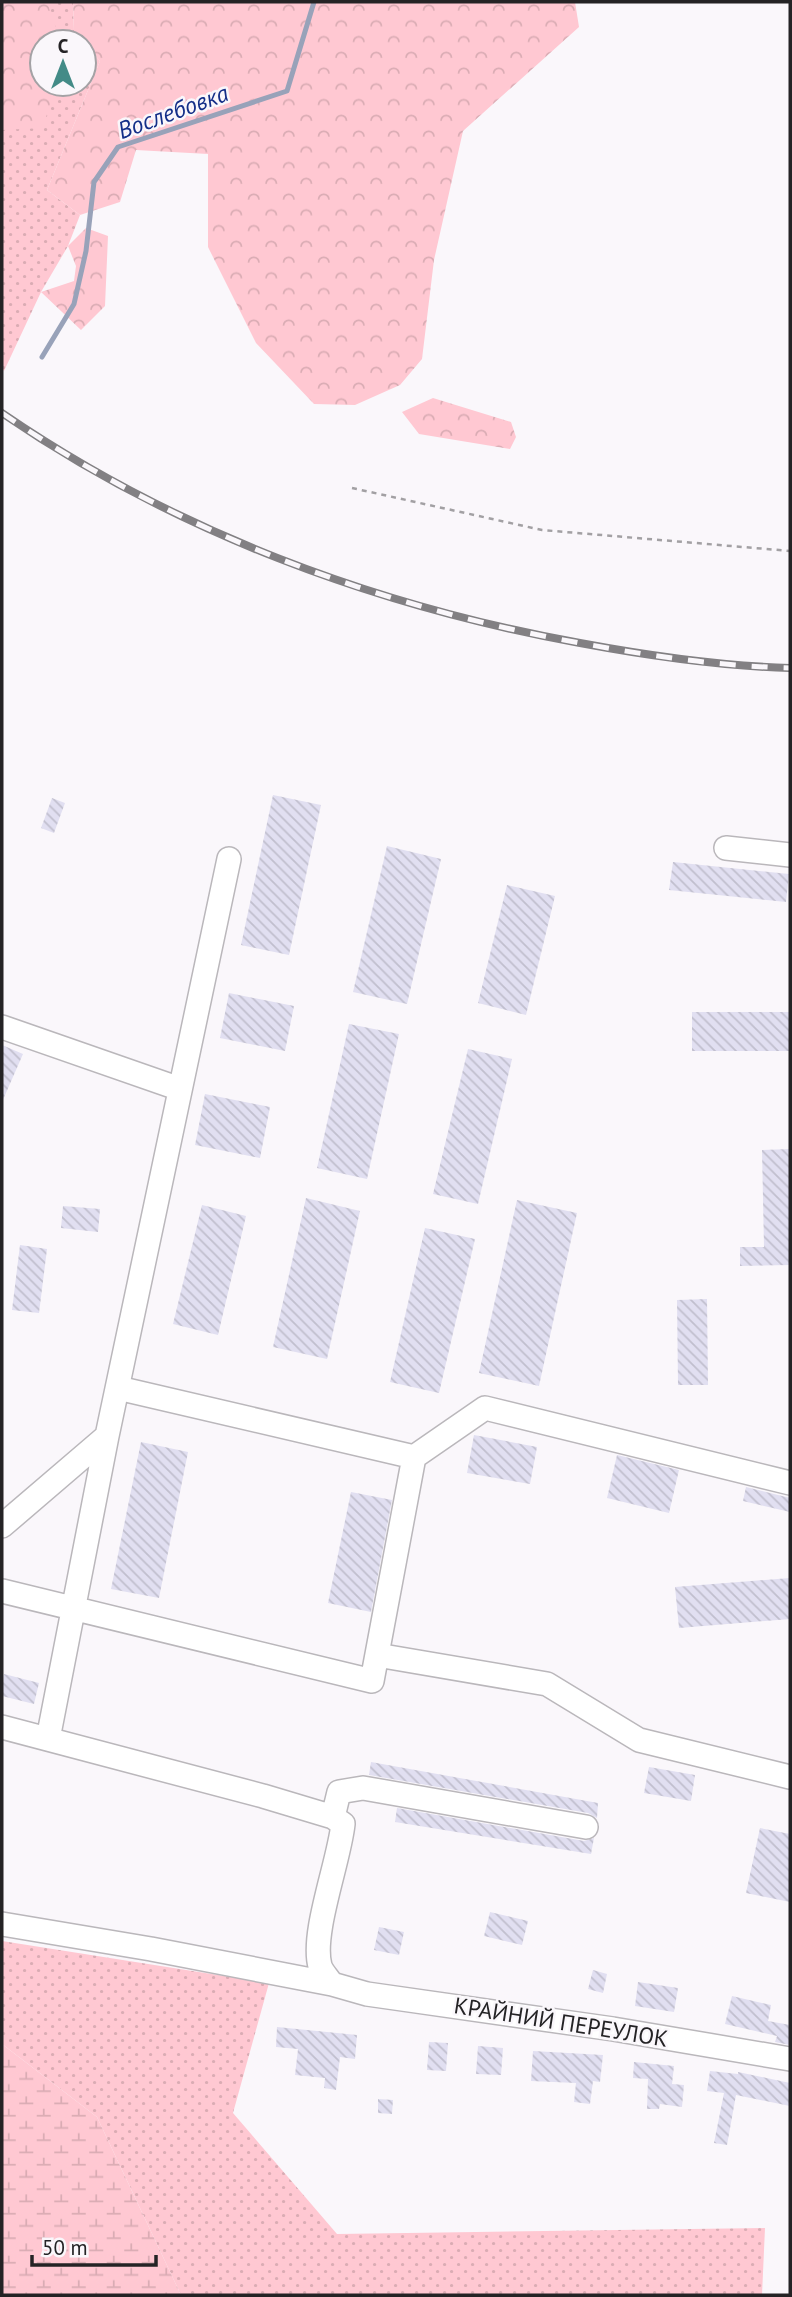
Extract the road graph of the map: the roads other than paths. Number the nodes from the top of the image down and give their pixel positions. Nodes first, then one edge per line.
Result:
1 (726, 848) dead end
2 (790, 855) edge
3 (229, 859) dead end
4 (2, 1027) edge
5 (180, 1089) junction
6 (118, 1388) junction
7 (107, 1436) junction
8 (414, 1457) junction
9 (790, 1483) edge
10 (2, 1527) edge
11 (2, 1591) edge
12 (74, 1609) junction
13 (377, 1655) junction
14 (2, 1727) edge
15 (48, 1739) junction
16 (790, 1777) edge
17 (333, 1817) junction
18 (586, 1826) dead end
19 (2, 1924) edge
20 (332, 1984) junction
21 (790, 2059) edge

1 - 2 street
3 - 5 street
4 - 5 street
5 - 6 street
6 - 7 street
6 - 8 street
7 - 10 street
7 - 12 street
8 - 9 street
8 - 13 street
11 - 12 street
12 - 13 street
12 - 15 street
13 - 16 street
14 - 15 street
15 - 17 street
17 - 18 street
17 - 20 street
19 - 20 street, КРАЙНИЙ ПЕРЕУЛОК
20 - 21 street, КРАЙНИЙ ПЕРЕУЛОК

